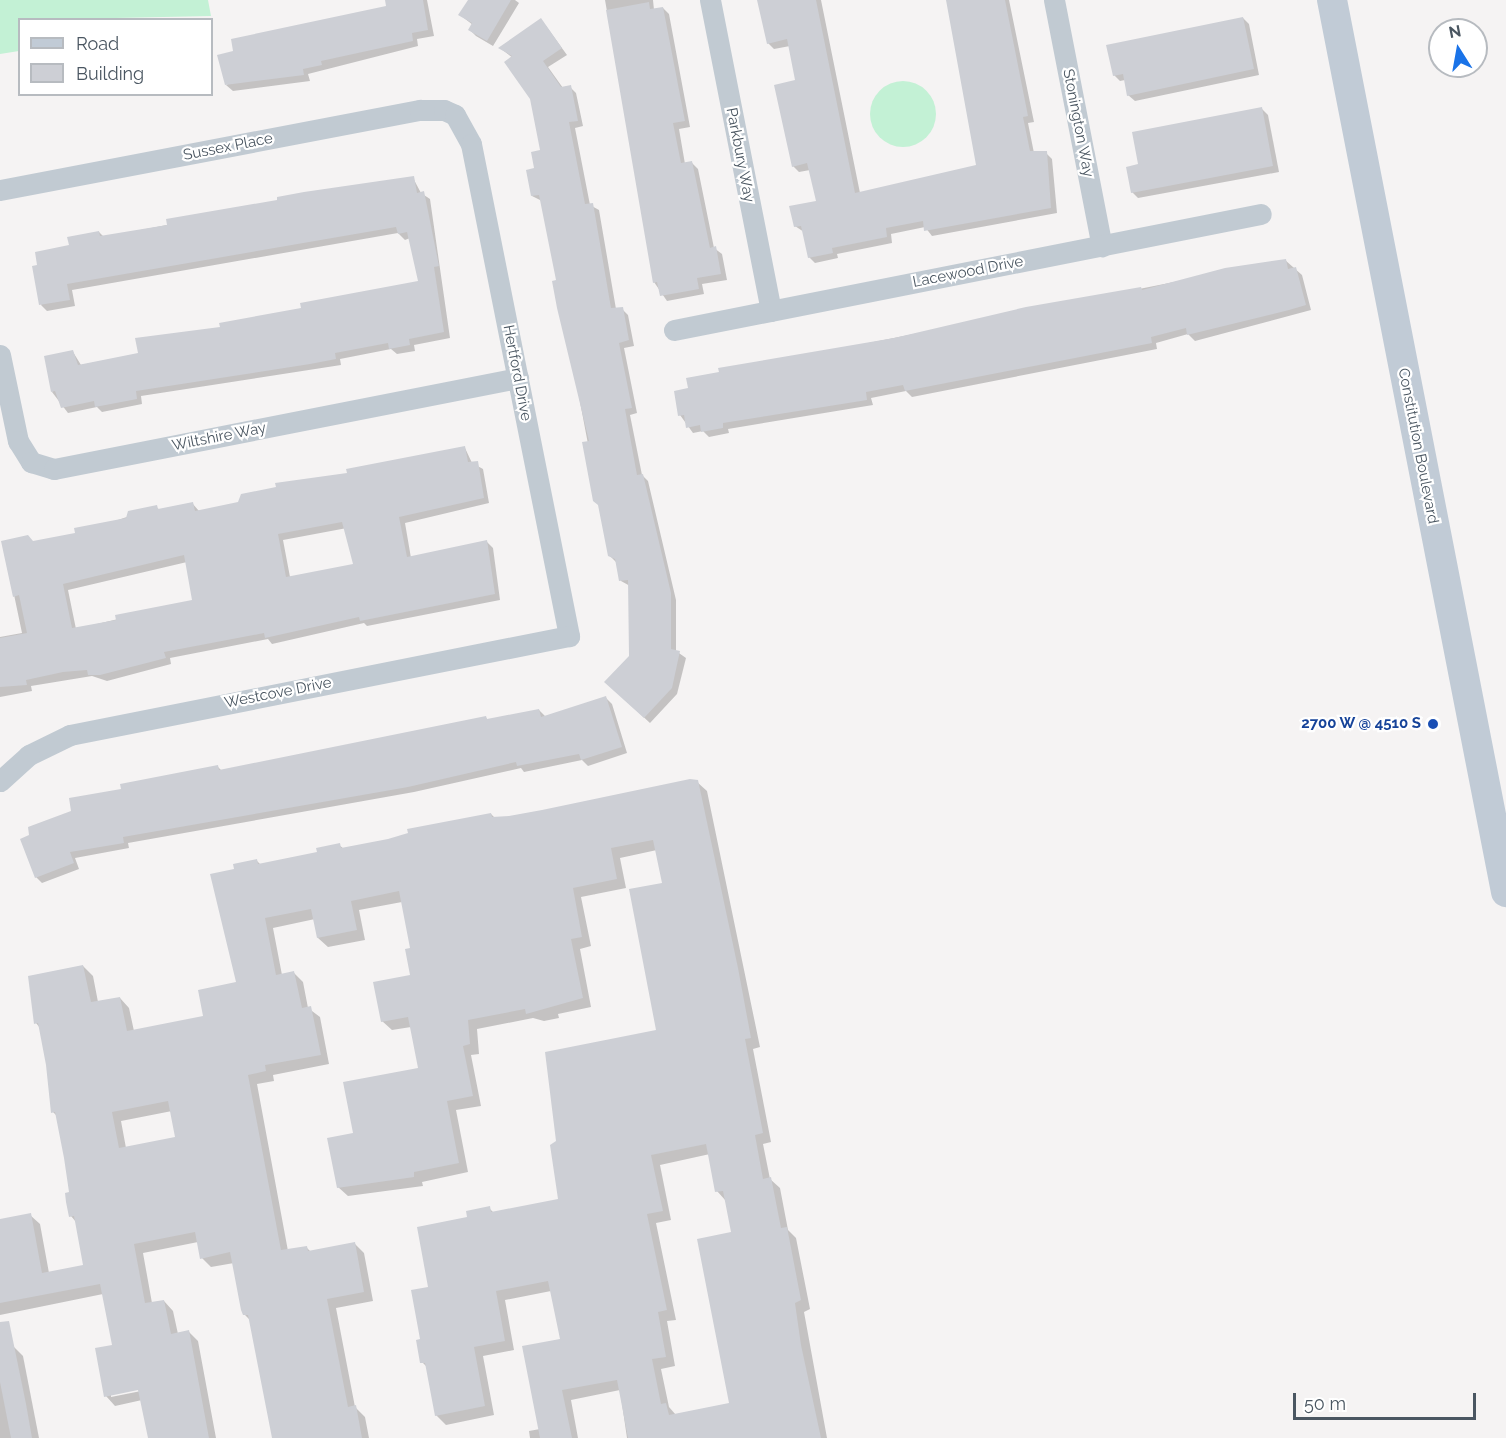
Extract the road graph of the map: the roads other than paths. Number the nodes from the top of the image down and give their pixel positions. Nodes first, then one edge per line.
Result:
1 (710, 0) edge
2 (1054, 0) edge
3 (1332, 0) edge
4 (455, 115) joint
5 (0, 190) edge
6 (1261, 214) dead end
7 (1102, 246) junction
8 (771, 311) junction
9 (674, 330) dead end
10 (0, 356) edge
11 (518, 378) junction
12 (569, 636) joint
13 (0, 781) edge
14 (1506, 892) edge

1 - 8 street, Parkbury Way
2 - 7 street, Stonington Way
3 - 14 main road, Constitution Boulevard
4 - 5 street, Sussex Place
4 - 11 street, Hertford Drive
6 - 7 street, Lacewood Drive
7 - 8 street, Lacewood Drive
8 - 9 street, Lacewood Drive
10 - 11 street, Wiltshire Way
11 - 12 street, Hertford Drive
12 - 13 street, Westcove Drive

